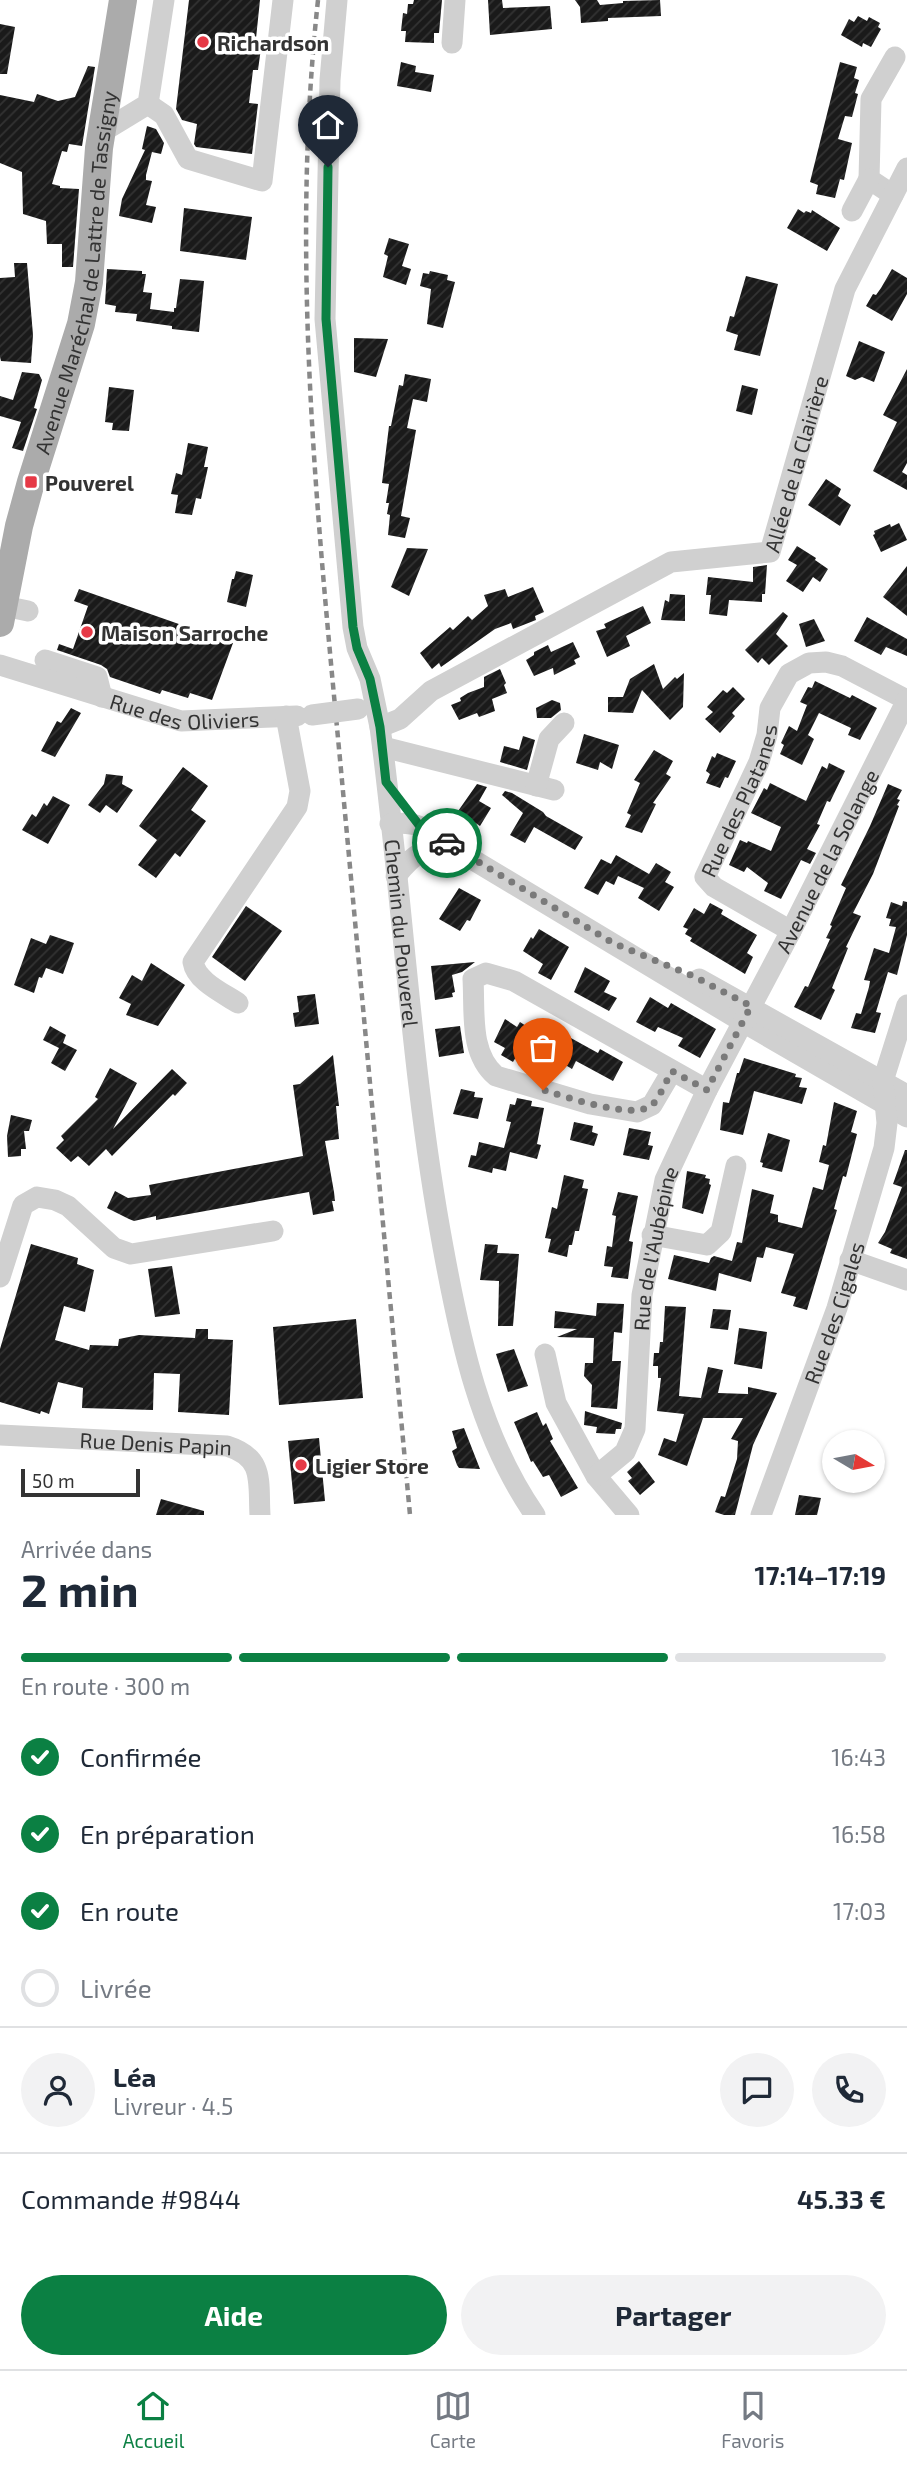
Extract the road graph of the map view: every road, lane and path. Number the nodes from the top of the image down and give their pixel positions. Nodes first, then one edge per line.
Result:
1 (123, 0) edge
2 (164, 0) edge
3 (283, 0) edge
4 (337, 0) edge
5 (455, 0) edge
6 (452, 43) dead end
7 (895, 57) dead end
8 (148, 104) junction
9 (102, 132) junction
10 (907, 168) edge
11 (869, 179) junction
12 (893, 195) junction
13 (852, 211) dead end
14 (11, 613) edge
15 (45, 660) dead end
16 (0, 665) edge
17 (102, 697) junction
18 (907, 700) edge
19 (286, 716) junction
20 (374, 722) junction
21 (564, 723) dead end
22 (386, 782) junction
23 (419, 825) junction
24 (391, 830) junction
25 (435, 848) junction
26 (460, 852) junction
27 (396, 876) junction
28 (791, 931) junction
29 (238, 1003) dead end
30 (907, 1005) edge
31 (747, 1014) junction
32 (672, 1071) junction
33 (883, 1081) junction
34 (707, 1090) junction
35 (907, 1095) edge
36 (884, 1104) junction
37 (907, 1117) edge
38 (736, 1166) dead end
39 (272, 1231) dead end
40 (652, 1235) junction
41 (850, 1260) junction
42 (0, 1277) edge
43 (907, 1280) edge
44 (545, 1354) dead end
45 (0, 1435) edge
46 (596, 1476) junction
47 (260, 1515) edge
48 (535, 1515) edge
49 (629, 1515) edge
50 (761, 1515) edge

1 - 9 main road, Avenue Maréchal de Lattre de Tassigny
2 - 8 street
3 - 8 street
4 - 20 street, Chemin du Pouverel
5 - 6 street
7 - 11 street
8 - 9 street
9 - 14 main road, Avenue Maréchal de Lattre de Tassigny
10 - 12 street, Allée de la Clairière
11 - 12 street
11 - 13 street
12 - 20 street, Allée de la Clairière
15 - 17 street
16 - 17 street, Rue des Oliviers
17 - 19 street, Rue des Oliviers
18 - 28 street, Avenue de la Solange
18 - 28 street, Rue des Platanes
19 - 20 street, Rue des Oliviers, bridge
19 - 29 street
20 - 21 street
20 - 22 street, Chemin du Pouverel
22 - 23 street
22 - 24 street, Chemin du Pouverel
23 - 24 street
23 - 26 street
24 - 25 street
24 - 27 street, Chemin du Pouverel
25 - 26 street
25 - 27 street
26 - 31 street
27 - 48 street, Chemin du Pouverel
28 - 31 street, Avenue de la Solange
30 - 33 street
31 - 33 street
31 - 34 street, Rue de l'Aubépine
31 - 36 street
32 - 32 street
32 - 34 street
33 - 35 street
33 - 36 street, Rue des Cigales
34 - 40 street, Rue de l'Aubépine
36 - 37 street
36 - 41 street, Rue des Cigales
38 - 40 street
39 - 42 street
40 - 46 street, Rue de l'Aubépine
41 - 43 street
41 - 50 street, Rue des Cigales
44 - 46 street
45 - 47 street, Rue Denis Papin
46 - 49 street

